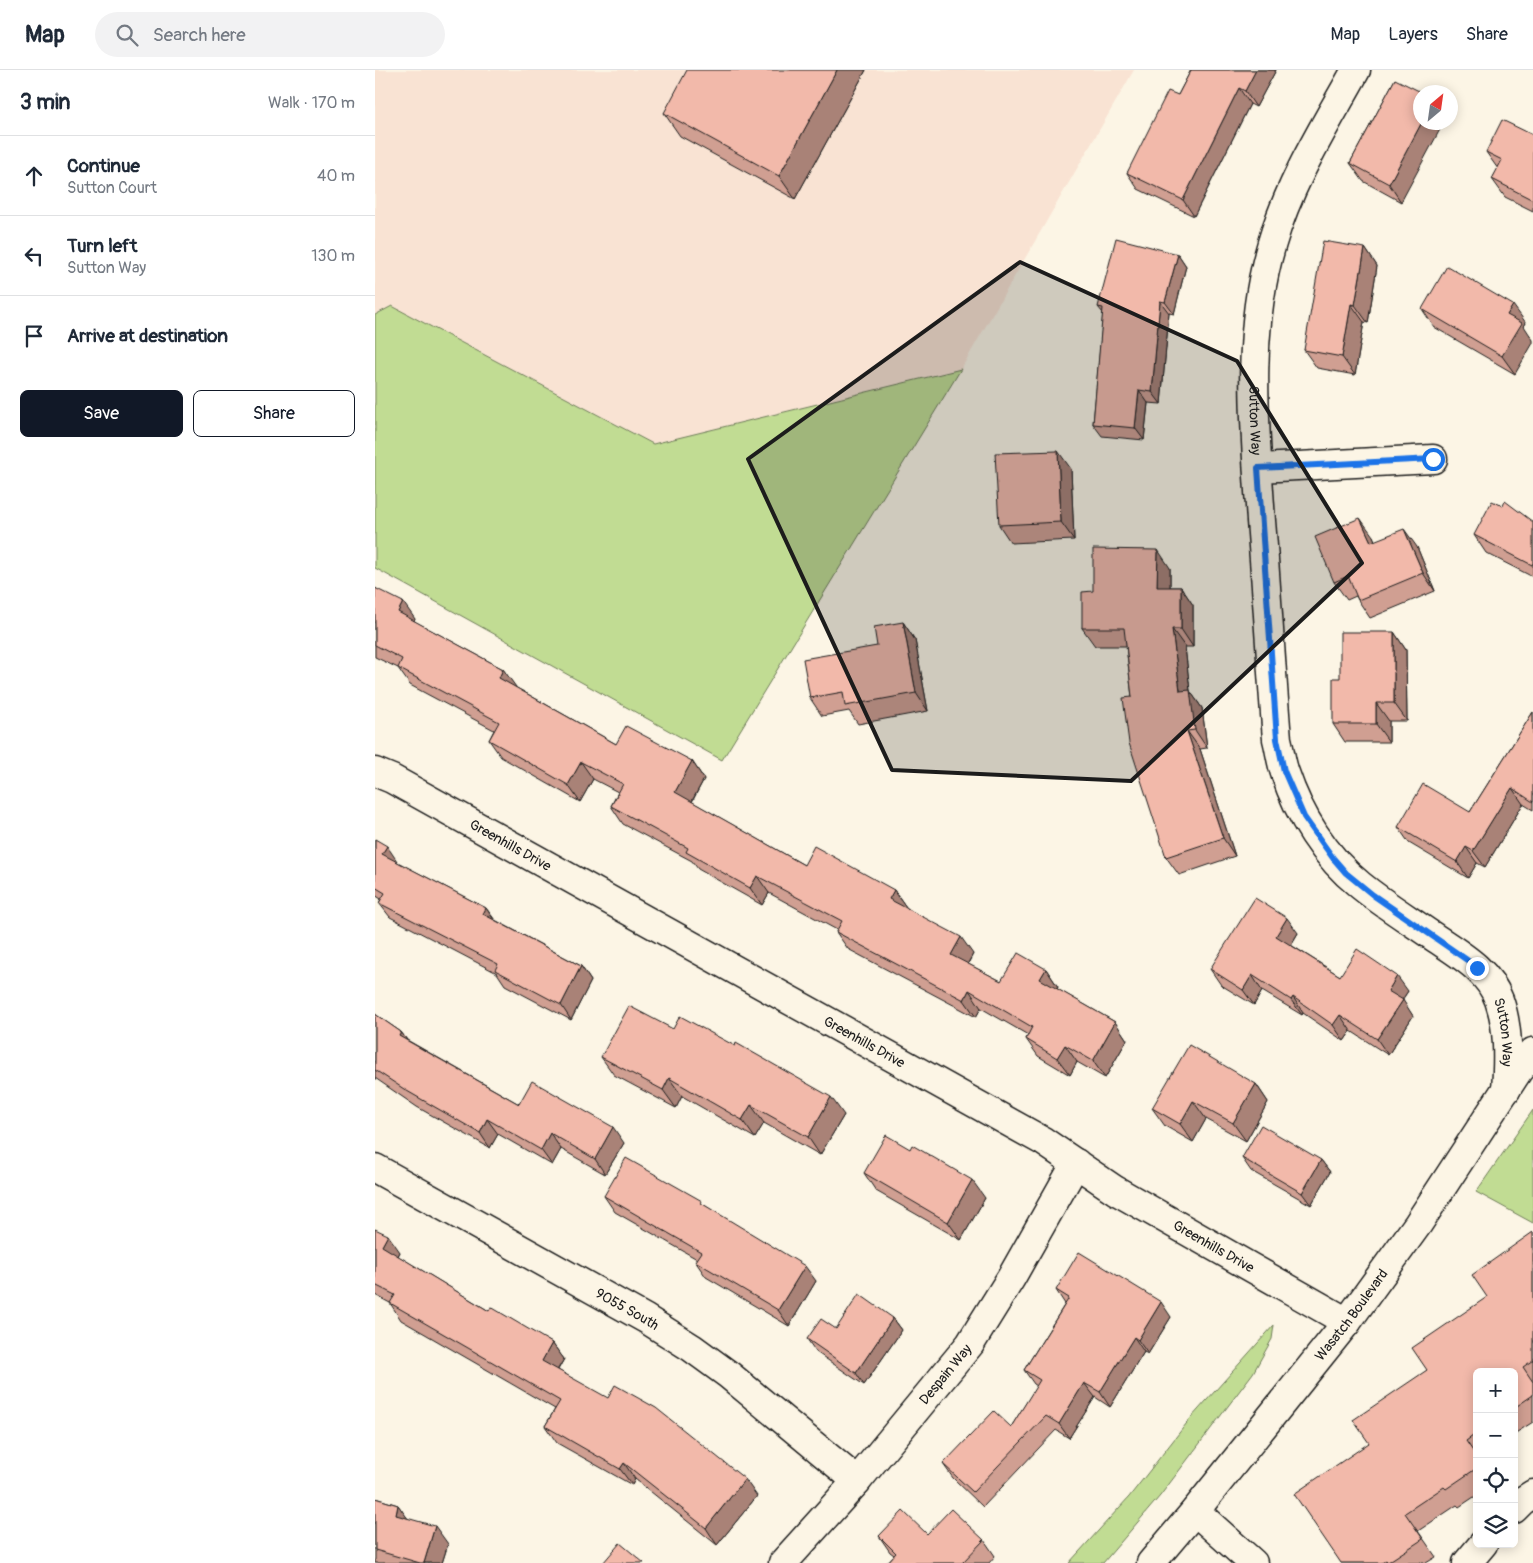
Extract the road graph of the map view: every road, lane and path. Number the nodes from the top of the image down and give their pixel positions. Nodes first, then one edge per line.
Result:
1 (1357, 70) edge
2 (1433, 459) dead end
3 (1258, 468) junction
4 (375, 772) edge
5 (1533, 1052) edge
6 (1506, 1090) junction
7 (1076, 1163) junction
8 (375, 1168) edge
9 (1347, 1322) junction
10 (857, 1481) junction
11 (1533, 1494) edge
12 (1518, 1505) edge
13 (1195, 1511) junction
14 (1480, 1548) edge
15 (783, 1563) edge
16 (1151, 1563) edge
17 (1253, 1563) edge
18 (1467, 1563) edge

1 - 3 street, Sutton Way
2 - 3 street
3 - 6 street, Sutton Way
4 - 7 street, Greenhills Drive
5 - 6 street, Wasatch Boulevard
6 - 9 street, Wasatch Boulevard
7 - 9 street, Greenhills Drive
7 - 10 street, Despain Way
8 - 10 street, 9055 South
9 - 13 street, Wasatch Boulevard
10 - 15 street, Despain Way
11 - 12 street
13 - 16 street, Wasatch Boulevard
13 - 17 street
14 - 18 street

